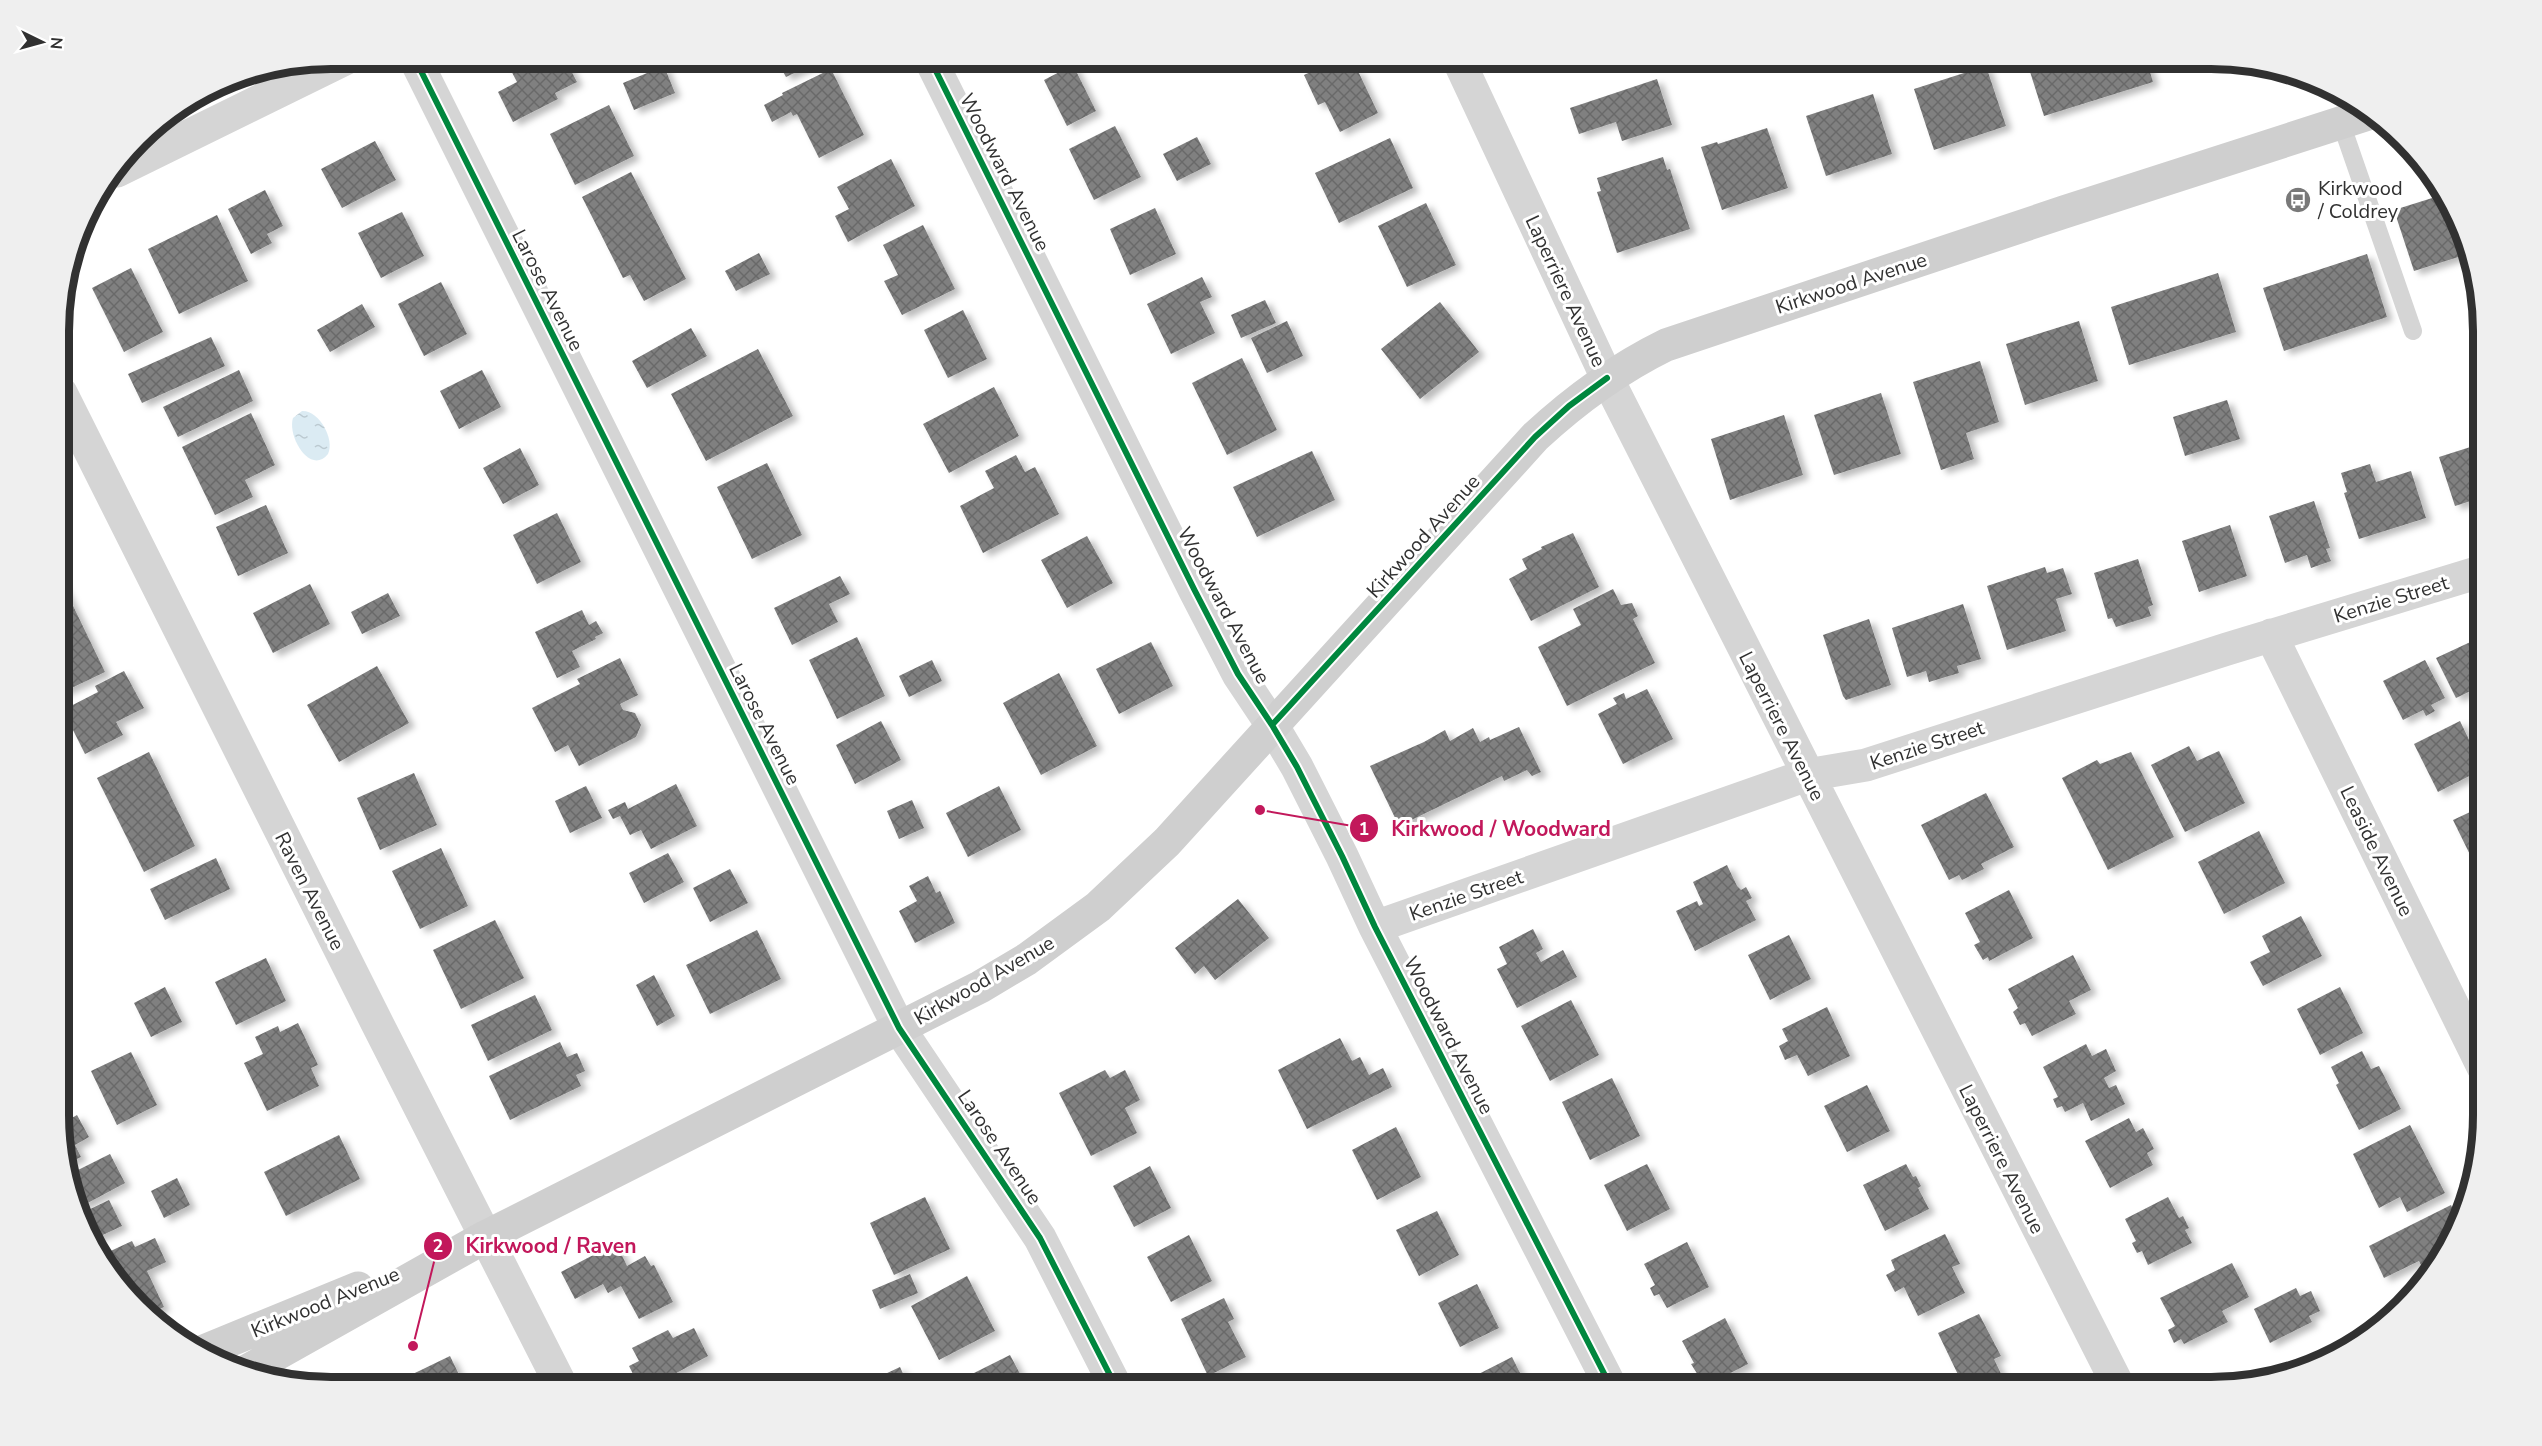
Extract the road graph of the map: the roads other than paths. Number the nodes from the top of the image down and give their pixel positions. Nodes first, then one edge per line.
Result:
1 (420, 69) edge
2 (935, 69) edge
3 (1463, 69) edge
4 (322, 70) edge
5 (2354, 119) edge
6 (127, 166) edge
7 (2413, 331) dead end
8 (1607, 378) junction
9 (69, 409) edge
10 (2473, 574) edge
11 (2271, 635) junction
12 (1272, 725) junction
13 (1807, 776) junction
14 (1375, 927) junction
15 (899, 1028) junction
16 (2473, 1046) edge
17 (485, 1237) junction
18 (211, 1348) edge
19 (256, 1366) edge
20 (556, 1377) edge
21 (1111, 1377) edge
22 (1606, 1377) edge
23 (2114, 1377) edge

1 - 15 street, Larose Avenue
2 - 12 street, Woodward Avenue
3 - 8 street, Laperriere Avenue
4 - 6 street
5 - 7 lane
5 - 8 main road, Kirkwood Avenue
8 - 12 main road, Kirkwood Avenue
8 - 13 street, Laperriere Avenue
9 - 17 street, Raven Avenue
10 - 11 street, Kenzie Street
11 - 13 street, Kenzie Street
11 - 16 street, Leaside Avenue
12 - 14 street, Woodward Avenue
12 - 15 main road, Kirkwood Avenue
13 - 14 street, Kenzie Street
13 - 23 street, Laperriere Avenue
14 - 22 street, Woodward Avenue
15 - 17 main road, Kirkwood Avenue
15 - 21 street, Larose Avenue
17 - 18 main road, Kirkwood Avenue
17 - 19 main road, Kirkwood Avenue
17 - 20 street, Raven Avenue

